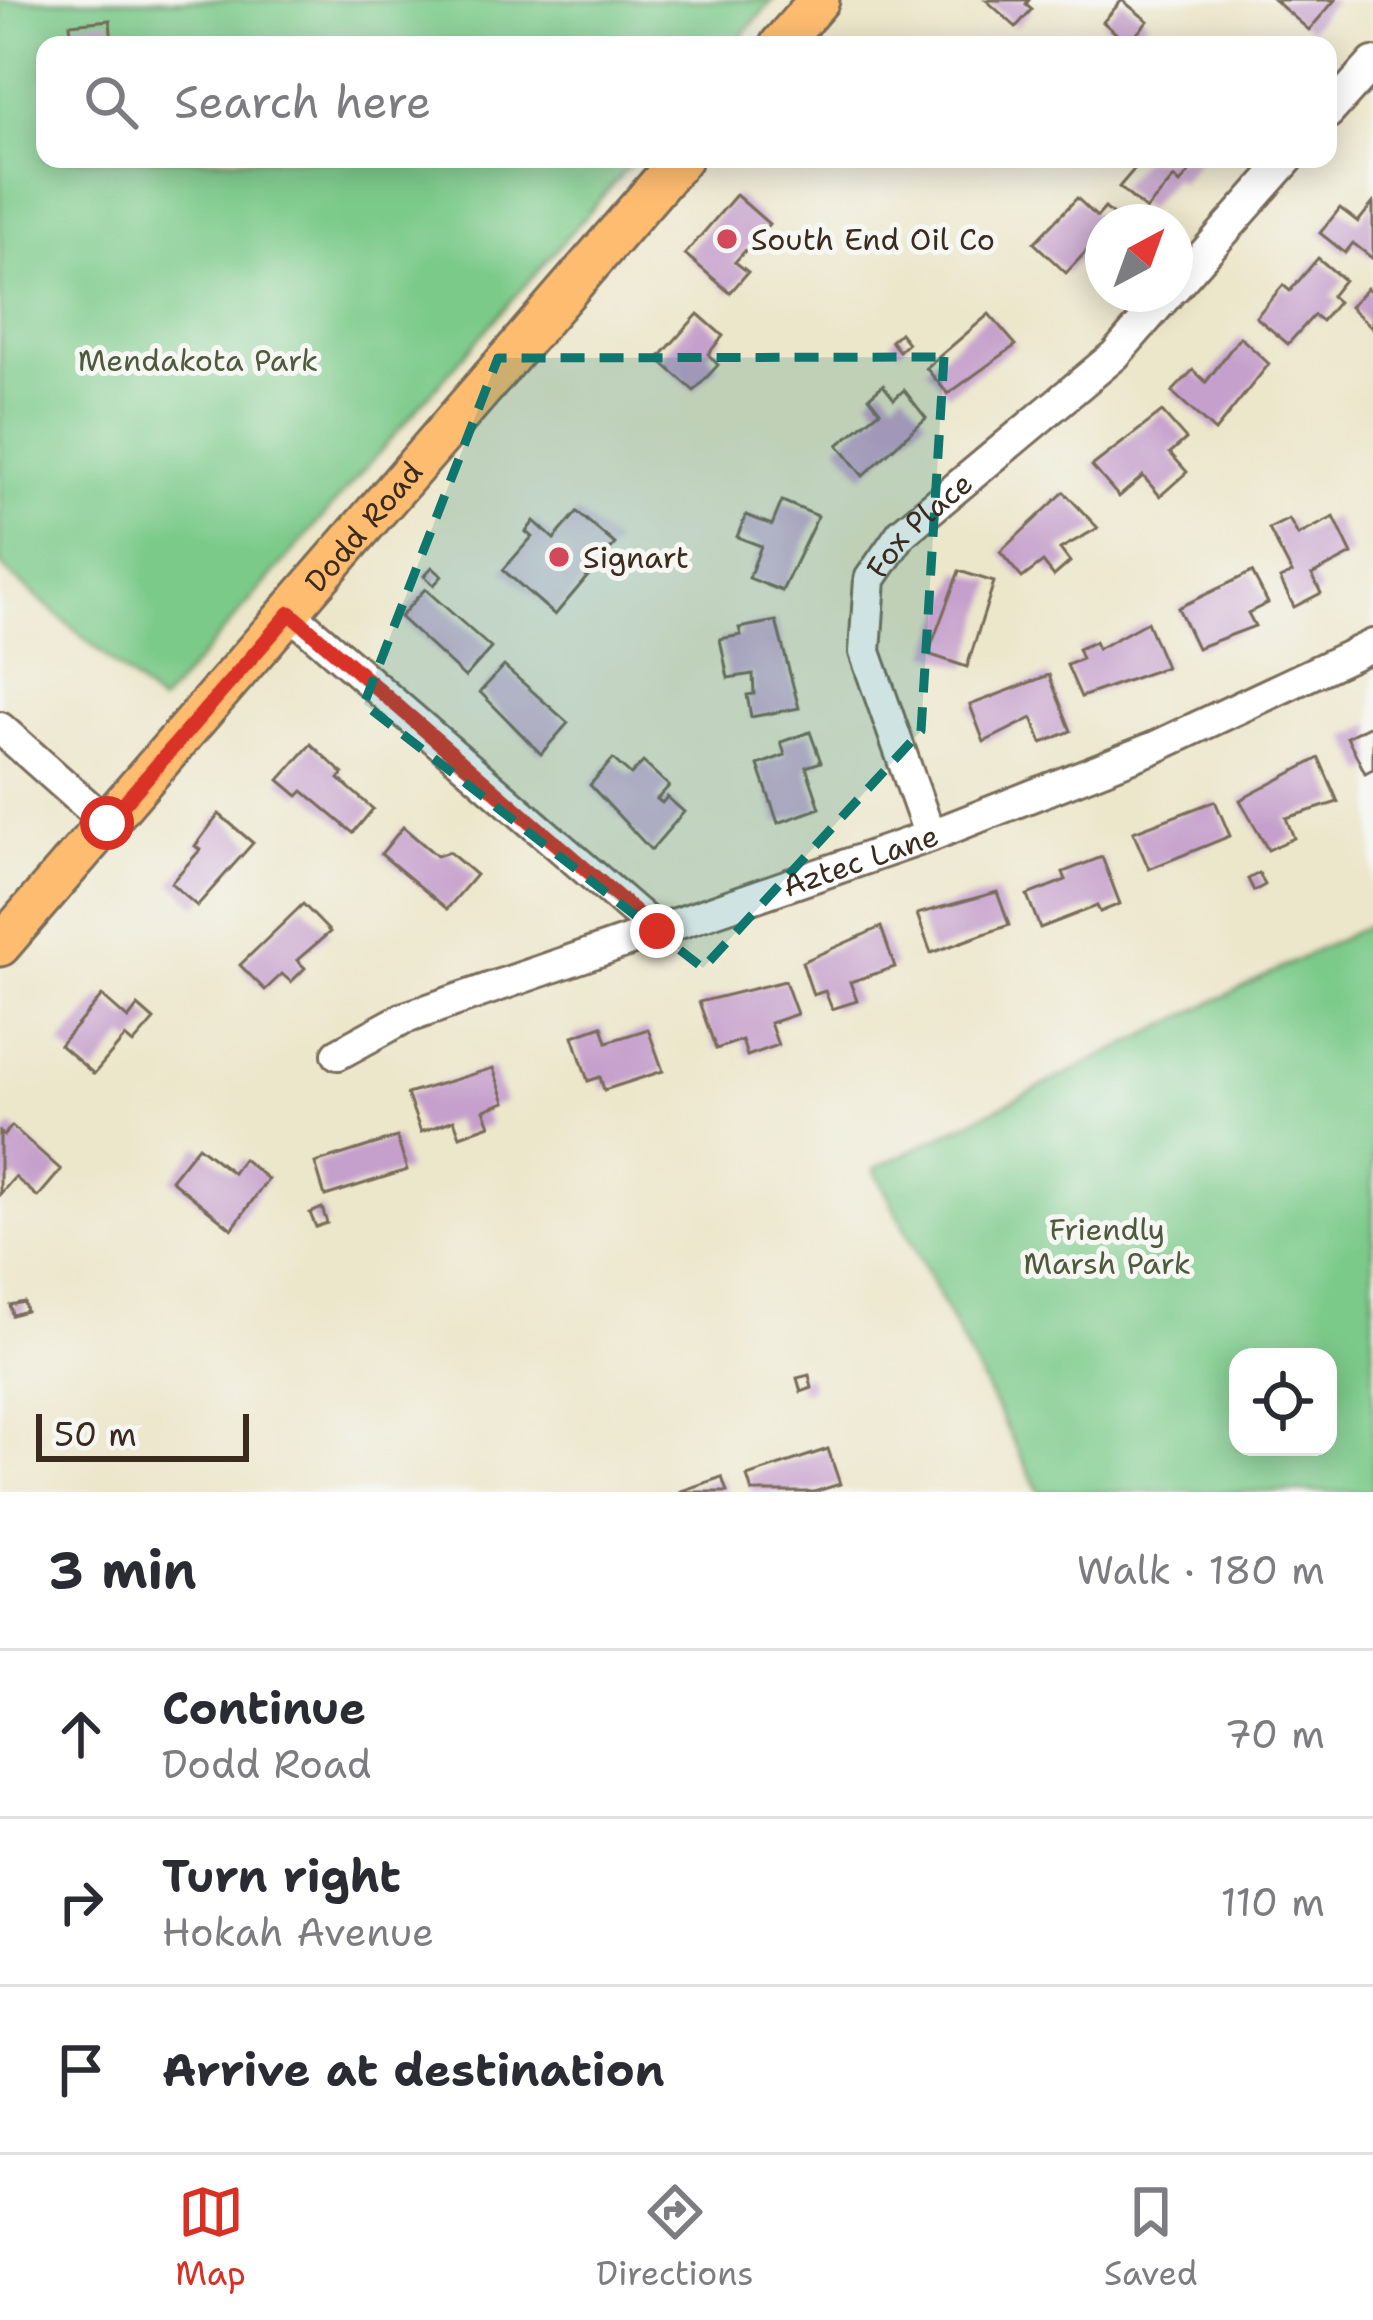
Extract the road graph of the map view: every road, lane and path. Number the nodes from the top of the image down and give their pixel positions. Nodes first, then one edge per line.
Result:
1 (819, 0) edge
2 (788, 36) edge
3 (1373, 62) edge
4 (1337, 103) edge
5 (673, 168) edge
6 (1280, 168) edge
7 (1193, 266) edge
8 (1152, 312) edge
9 (290, 613) junction
10 (1373, 645) edge
11 (0, 728) edge
12 (107, 823) junction
13 (930, 836) junction
14 (657, 931) junction
15 (0, 946) edge
16 (338, 1054) dead end

1 - 2 main road
3 - 4 street
5 - 9 main road, Dodd Road
6 - 7 street
8 - 13 street, Fox Place
9 - 12 main road, Dodd Road
9 - 14 street
10 - 13 street, Aztec Lane
11 - 12 street
12 - 15 main road, Dodd Road
13 - 14 street, Aztec Lane
14 - 16 street, Aztec Lane

